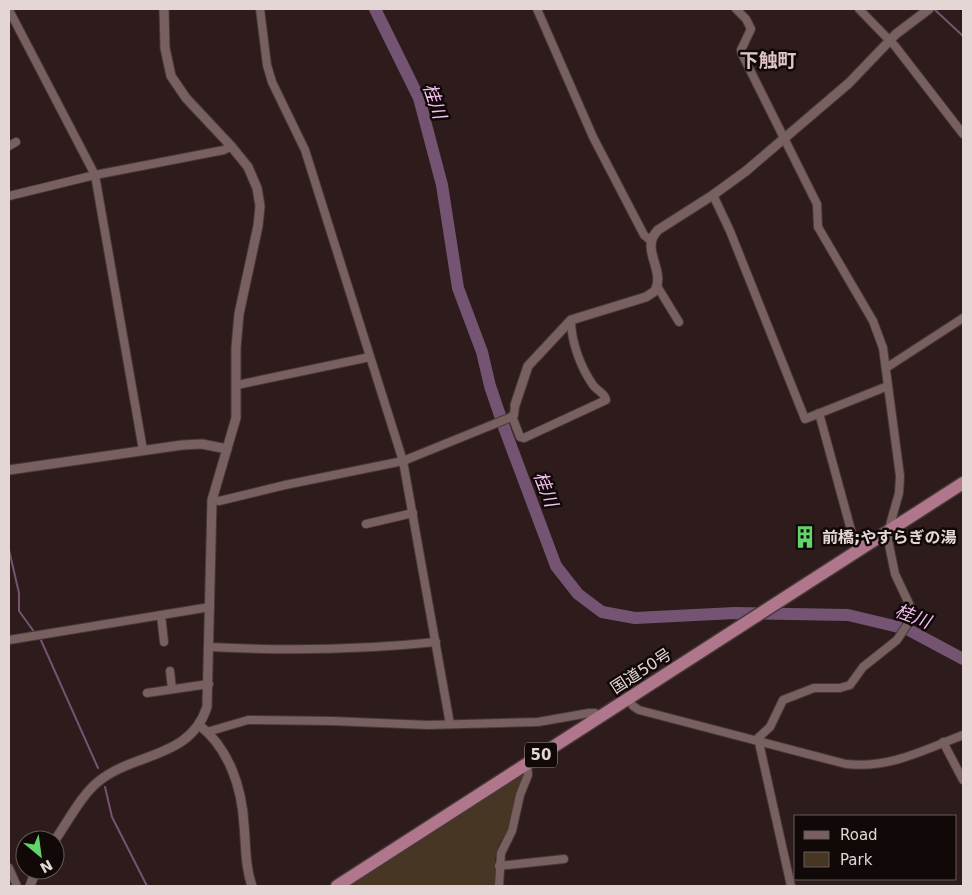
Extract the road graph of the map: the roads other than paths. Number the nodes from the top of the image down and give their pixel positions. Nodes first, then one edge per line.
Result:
1 (164, 9) edge
2 (260, 9) edge
3 (537, 9) edge
4 (736, 9) edge
5 (859, 9) edge
6 (929, 9) edge
7 (9, 10) edge
8 (890, 41) junction
9 (963, 134) edge
10 (784, 138) junction
11 (231, 146) junction
12 (95, 176) junction
13 (9, 195) edge
14 (714, 195) junction
15 (650, 241) junction
16 (657, 286) junction
17 (963, 318) edge
18 (572, 320) junction
19 (679, 322) dead end
20 (370, 358) junction
21 (886, 368) junction
22 (237, 385) junction
23 (888, 386) junction
24 (515, 405) joint
25 (820, 413) junction
26 (510, 417) junction
27 (227, 449) junction
28 (143, 450) junction
29 (403, 461) junction
30 (9, 470) edge
31 (963, 483) edge
32 (212, 500) junction
33 (413, 513) junction
34 (366, 524) dead end
35 (888, 532) junction
36 (857, 552) junction
37 (210, 607) junction
38 (161, 615) junction
39 (9, 640) edge
40 (164, 642) dead end
41 (436, 642) junction
42 (210, 647) junction
43 (170, 671) dead end
44 (208, 684) junction
45 (172, 689) junction
46 (148, 694) dead end
47 (628, 698) junction
48 (599, 717) junction
49 (450, 724) junction
50 (199, 725) junction
51 (207, 732) junction
52 (963, 735) edge
53 (758, 742) junction
54 (944, 742) junction
55 (527, 764) junction
56 (963, 780) edge
57 (62, 830) edge
58 (564, 859) dead end
59 (499, 866) junction
60 (9, 868) edge
61 (16, 886) edge
62 (252, 886) edge
63 (337, 886) edge
64 (499, 886) edge
65 (791, 886) edge

1 - 11 street
2 - 20 street
3 - 15 street
4 - 10 street
5 - 8 street
6 - 8 street
7 - 12 street
8 - 9 street
8 - 10 street
10 - 14 street
10 - 21 street
11 - 12 street
11 - 22 street
12 - 13 street
12 - 28 street
14 - 15 street
14 - 25 street
15 - 16 street
16 - 18 street
16 - 19 street
17 - 21 street
18 - 24 street
18 - 26 street
20 - 22 street
20 - 29 street
21 - 23 street
22 - 27 street
23 - 25 street
23 - 35 street
24 - 26 street
25 - 36 street
26 - 29 street
27 - 28 street
27 - 32 street
28 - 30 street
29 - 32 street
29 - 33 street
31 - 35 highway, 国道50号 / 50
32 - 37 street
33 - 34 street
33 - 41 street
35 - 36 highway, 国道50号 / 50
35 - 53 street
36 - 47 highway, 国道50号 / 50
37 - 38 street
37 - 42 street
38 - 39 street
38 - 40 street
41 - 42 street
41 - 49 street
42 - 44 street
43 - 45 street
44 - 45 street
44 - 50 street
45 - 46 street
47 - 48 highway, 国道50号 / 50
47 - 53 street
48 - 49 street
48 - 55 highway, 国道50号 / 50
49 - 51 street
50 - 51 street
50 - 57 street
51 - 62 street
52 - 54 street
53 - 54 street
53 - 65 street
54 - 56 street
55 - 59 street
55 - 63 highway, 国道50号 / 50
58 - 59 street
59 - 64 street
60 - 61 street

